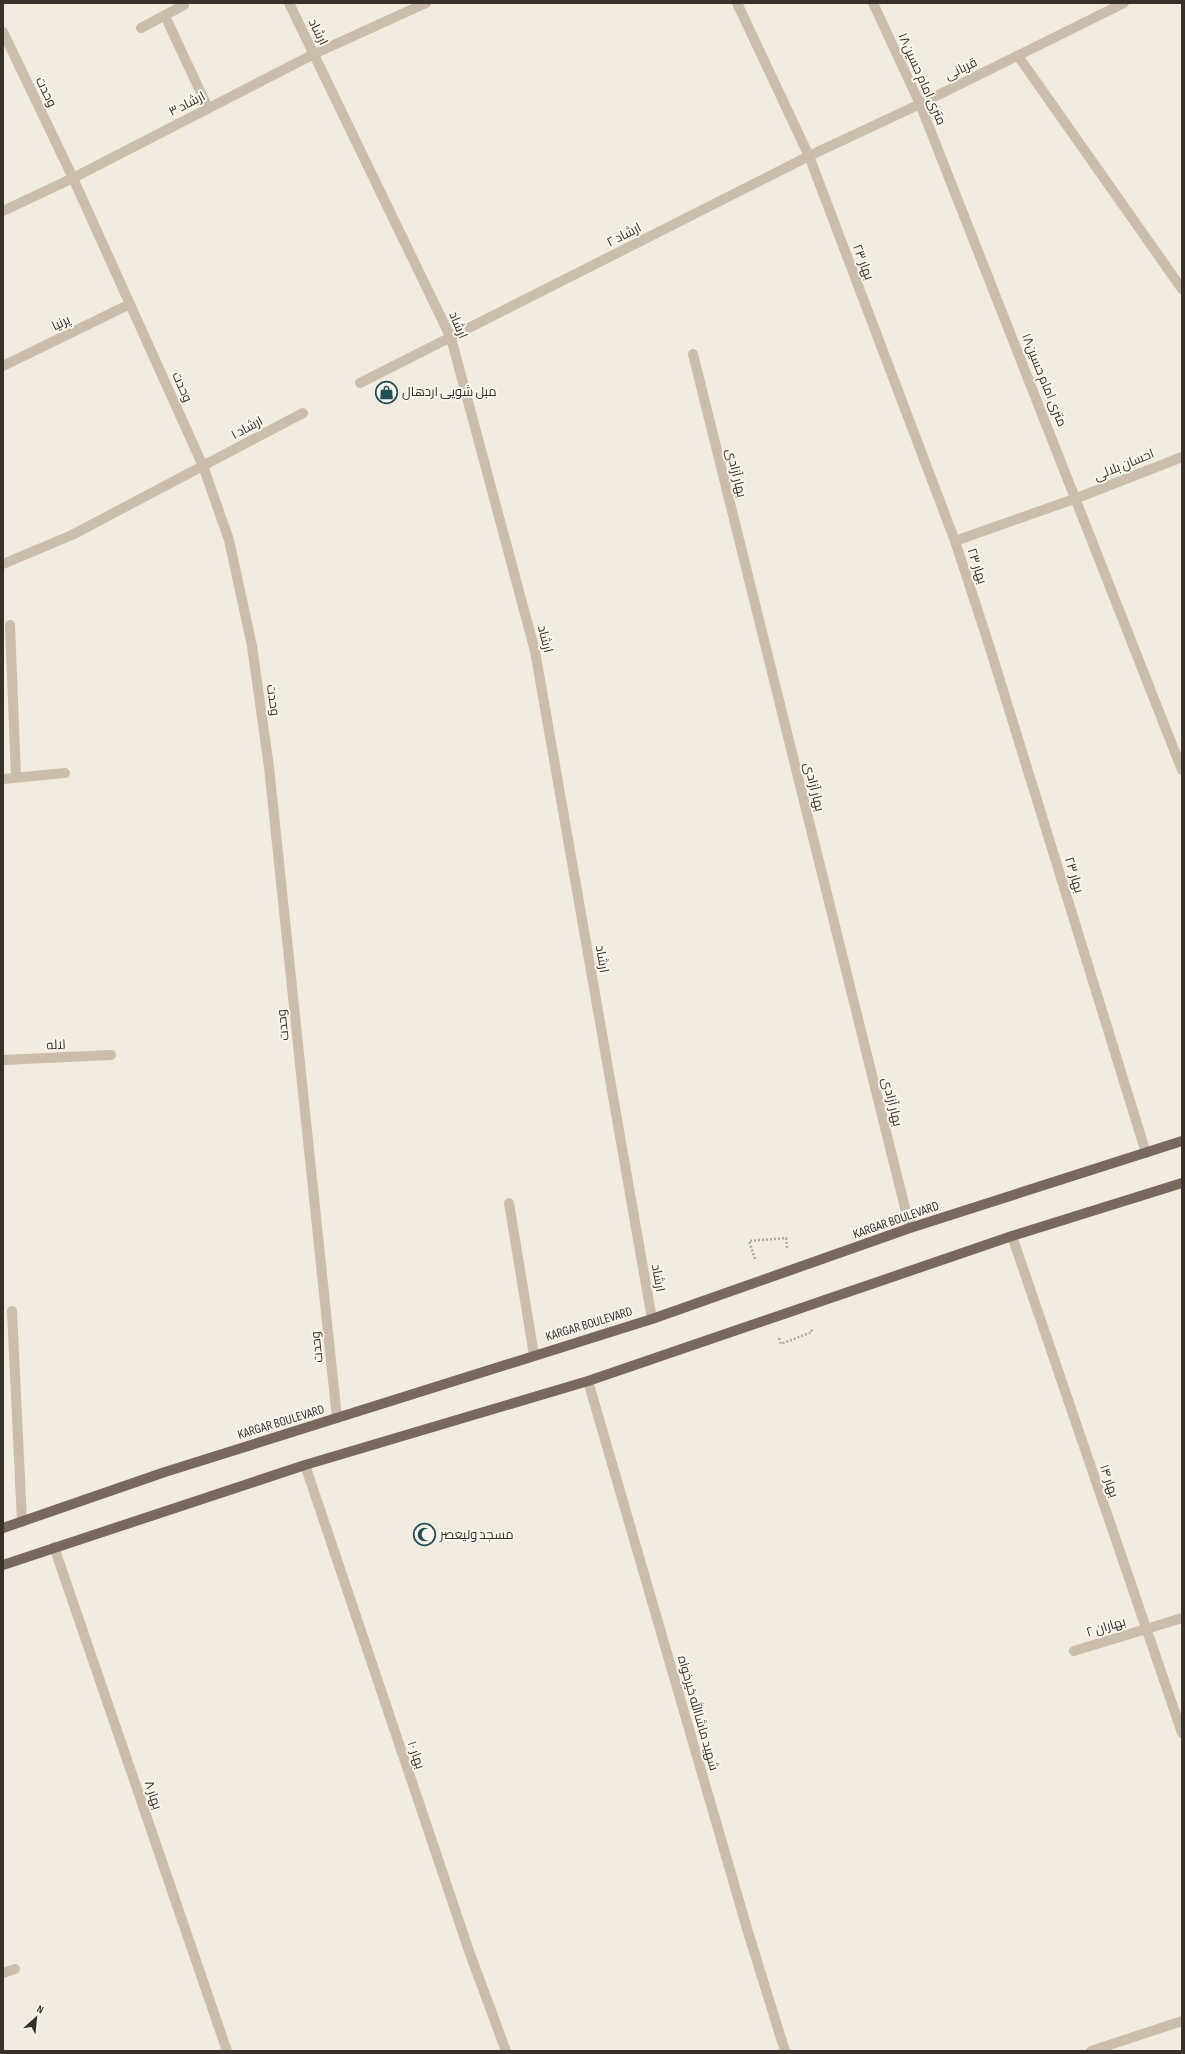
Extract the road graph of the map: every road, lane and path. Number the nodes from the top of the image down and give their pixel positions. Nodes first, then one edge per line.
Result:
1 (289, 3) edge
2 (426, 3) edge
3 (738, 3) edge
4 (873, 3) edge
5 (1124, 3) edge
6 (184, 5) dead end
7 (164, 16) junction
8 (141, 28) dead end
9 (3, 32) edge
10 (314, 54) junction
11 (1018, 56) junction
12 (920, 104) junction
13 (208, 108) junction
14 (808, 156) junction
15 (73, 178) junction
16 (3, 211) edge
17 (1182, 289) edge
18 (130, 304) junction
19 (451, 338) junction
20 (693, 354) dead end
21 (3, 366) edge
22 (360, 383) dead end
23 (303, 413) dead end
24 (1182, 457) edge
25 (203, 466) junction
26 (1076, 498) junction
27 (955, 541) junction
28 (3, 564) edge
29 (10, 625) dead end
30 (1182, 770) edge
31 (65, 773) dead end
32 (16, 777) junction
33 (3, 779) edge
34 (111, 1055) dead end
35 (3, 1060) edge
36 (1182, 1141) edge
37 (1146, 1153) junction
38 (1182, 1183) edge
39 (509, 1203) dead end
40 (910, 1228) junction
41 (1012, 1236) junction
42 (786, 1238) dead end
43 (749, 1241) dead end
44 (12, 1311) dead end
45 (652, 1319) junction
46 (812, 1332) dead end
47 (781, 1344) dead end
48 (534, 1355) junction
49 (588, 1381) junction
50 (337, 1418) junction
51 (305, 1465) junction
52 (22, 1522) junction
53 (3, 1528) edge
54 (54, 1547) junction
55 (3, 1565) edge
56 (1182, 1618) edge
57 (1146, 1628) junction
58 (1074, 1651) dead end
59 (1182, 1733) edge
60 (15, 1969) dead end
61 (3, 1974) edge
62 (1182, 2021) edge
63 (226, 2051) edge
64 (506, 2051) edge
65 (785, 2051) edge
66 (1091, 2051) edge

1 - 10 street, ارشاد
2 - 10 street, ارشاد ۳
3 - 14 street, بهار ۲۳
4 - 12 street, ۱۸متری امام حسین
5 - 11 street, قربانی
6 - 7 street
7 - 8 street
7 - 13 street
9 - 15 street, وحدت
10 - 13 street, ارشاد ۳
10 - 19 street, ارشاد
11 - 12 street, قربانی
11 - 17 street
12 - 14 street, قربانی
12 - 26 street, ۱۸متری امام حسین
13 - 15 street, ارشاد ۳
14 - 19 street, ارشاد ۲
14 - 27 street, بهار ۲۳
15 - 16 street, ارشاد ۳
15 - 18 street, وحدت
18 - 21 street, پرنیا
18 - 25 street, وحدت
19 - 22 street
19 - 45 street, ارشاد
20 - 40 street, بهار آزادی
23 - 25 street, ارشاد ۱
24 - 26 street, احسان بلالی
25 - 28 street, ارشاد ۱
25 - 50 street, وحدت
26 - 27 street, احسان بلالی
26 - 30 street, ۱۸متری امام حسین
27 - 37 street, بهار ۲۳
29 - 32 street
31 - 32 street
32 - 33 street
34 - 35 street, لاله
36 - 37 main road, KARGAR BOULEVARD
37 - 40 main road, KARGAR BOULEVARD
38 - 41 main road
39 - 48 street
40 - 45 main road, KARGAR BOULEVARD
41 - 49 main road
41 - 57 street, بهار ۱۴
42 - 43 path
44 - 52 street
45 - 48 main road, KARGAR BOULEVARD
46 - 47 path
48 - 50 main road, KARGAR BOULEVARD
49 - 51 main road
49 - 65 street, شهید ماشاالله خیرخواه
50 - 52 main road, KARGAR BOULEVARD
51 - 54 main road
51 - 64 street, بهار ۱۰
52 - 53 main road, KARGAR BOULEVARD
54 - 55 main road
54 - 63 street, بهار ۸
56 - 57 street, بهاران ۲
57 - 58 street, بهاران ۲
57 - 59 street, بهار ۱۴
60 - 61 street
62 - 66 street

